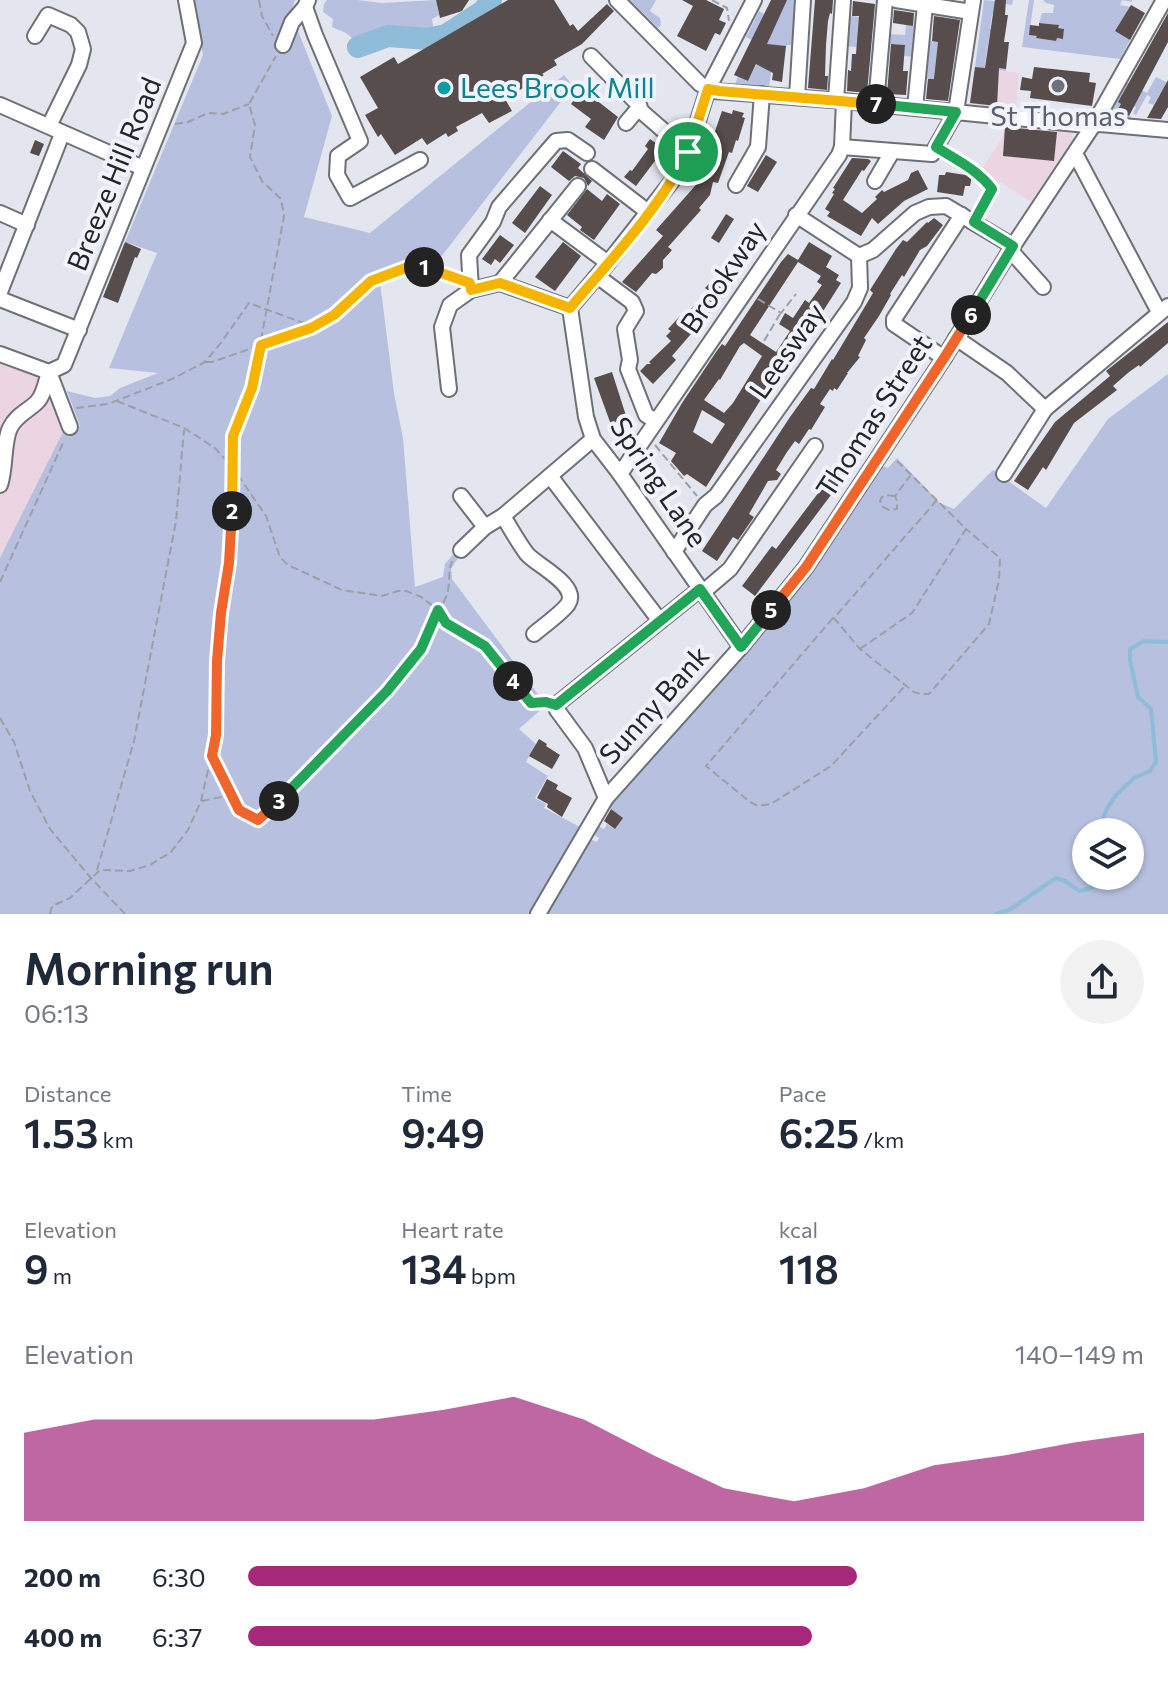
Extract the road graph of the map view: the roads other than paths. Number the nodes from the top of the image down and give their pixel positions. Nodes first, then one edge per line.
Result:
1 (186, 0) edge
2 (617, 0) edge
3 (754, 0) edge
4 (803, 0) edge
5 (843, 0) edge
6 (885, 0) edge
7 (896, 0) edge
8 (1164, 0) edge
9 (307, 4) edge
10 (925, 5) junction
11 (972, 6) edge
12 (35, 36) dead end
13 (282, 47) road end
14 (591, 56) dead end
15 (708, 89) junction
16 (762, 94) junction
17 (797, 97) junction
18 (840, 100) junction
19 (876, 104) junction
20 (0, 105) edge
21 (915, 108) junction
22 (641, 111) junction
23 (956, 112) junction
24 (626, 123) dead end
25 (1094, 124) junction
26 (1167, 126) edge
27 (55, 130) junction
28 (842, 147) junction
29 (688, 152) junction
30 (892, 152) junction
31 (587, 153) dead end
32 (1074, 155) junction
33 (420, 160) dead end
34 (143, 168) junction
35 (592, 169) dead end
36 (875, 181) dead end
37 (736, 185) dead end
38 (578, 186) dead end
39 (648, 212) junction
40 (0, 213) edge
41 (796, 215) junction
42 (968, 218) junction
43 (550, 220) junction
44 (27, 225) junction
45 (1012, 248) junction
46 (859, 256) junction
47 (608, 263) junction
48 (597, 276) junction
49 (500, 283) junction
50 (470, 286) junction
51 (1043, 287) dead end
52 (0, 292) edge
53 (0, 299) edge
54 (570, 308) junction
55 (1163, 309) edge
56 (79, 330) junction
57 (956, 338) junction
58 (0, 354) edge
59 (944, 358) junction
60 (49, 372) junction
61 (449, 389) dead end
62 (1045, 409) junction
63 (656, 421) junction
64 (70, 427) road end
65 (3, 436) edge
66 (593, 439) junction
67 (815, 446) dead end
68 (620, 474) junction
69 (1004, 474) dead end
70 (550, 476) junction
71 (0, 485) edge
72 (461, 496) dead end
73 (503, 516) junction
74 (485, 527) junction
75 (461, 550) road end
76 (674, 552) junction
77 (701, 591) junction
78 (660, 621) junction
79 (534, 634) dead end
80 (741, 647) junction
81 (606, 798) junction
82 (538, 914) edge

1 - 34 street, Breeze Hill Road
2 - 15 street
3 - 15 street
4 - 17 street
5 - 18 street, Brookway
6 - 19 street
7 - 10 street
8 - 25 street, Thomas Street
9 - 13 street
9 - 33 street
10 - 11 street
10 - 21 street
11 - 23 street
12 - 27 street
14 - 22 street
15 - 16 street
15 - 29 street
16 - 17 street
16 - 37 street
17 - 18 street
18 - 19 street
18 - 28 street, Brookway
19 - 21 street
20 - 27 street
21 - 23 street
22 - 24 street
22 - 29 street
23 - 25 street
23 - 30 street
25 - 26 street
25 - 32 street, Thomas Street
27 - 34 street
27 - 44 street
28 - 30 street
28 - 41 street, Brookway
29 - 39 street
30 - 36 street
31 - 50 street
32 - 45 street, Thomas Street
32 - 55 street
34 - 56 street, Breeze Hill Road
35 - 39 street
38 - 43 street
39 - 47 street
40 - 44 street
41 - 46 street
41 - 63 street, Brookway
42 - 45 street
42 - 46 street
42 - 59 street
43 - 47 street
43 - 49 street
44 - 52 street
45 - 51 street
45 - 57 street, Thomas Street
46 - 76 street, Leesway
47 - 48 street
48 - 54 street
48 - 63 street
49 - 50 street
49 - 54 street
50 - 61 street
53 - 56 street
54 - 66 street, Spring Lane
55 - 62 street
56 - 60 street, Breeze Hill Road
57 - 59 street, Thomas Street
57 - 62 street
58 - 60 street
59 - 80 street, Thomas Street
60 - 64 street
60 - 65 street
62 - 69 street
63 - 68 street, Brookway
65 - 71 street
66 - 68 street, Spring Lane
66 - 70 street
67 - 77 street
68 - 76 street, Spring Lane
70 - 73 street
70 - 78 street
72 - 74 street
73 - 74 street
73 - 79 street
74 - 75 street
76 - 77 street, Spring Lane
77 - 78 street
77 - 80 street, Spring Lane
78 - 81 street
80 - 81 street, Sunny Bank
81 - 82 street, Sunny Bank

